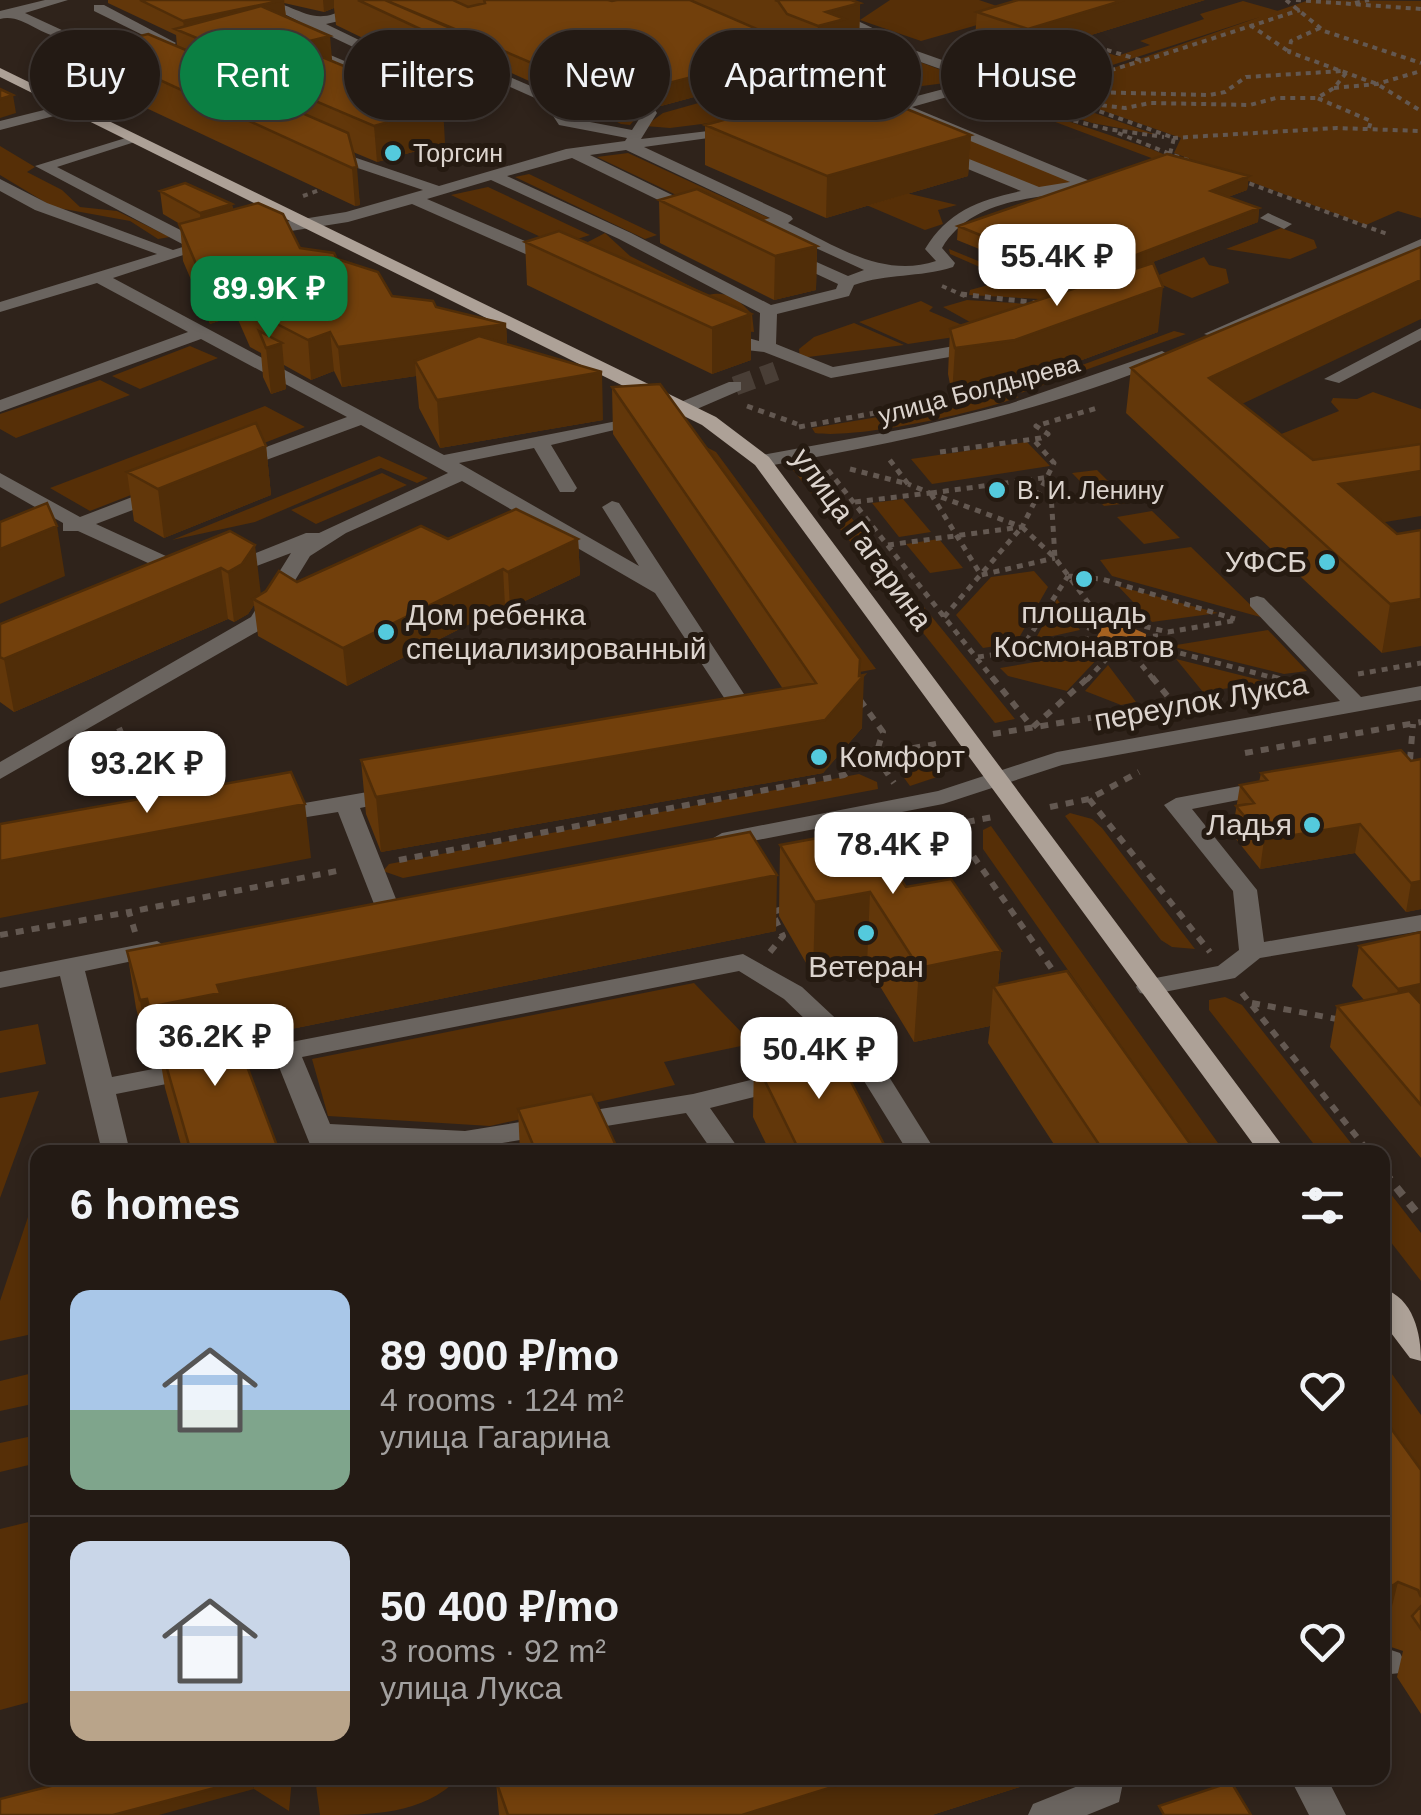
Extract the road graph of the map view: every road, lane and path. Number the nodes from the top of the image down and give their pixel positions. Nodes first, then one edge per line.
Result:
1 (61, 0) edge
2 (264, 0) edge
3 (784, 0) edge
4 (1286, 0) edge
5 (1296, 0) edge
6 (1369, 0) edge
7 (352, 6) edge
8 (1350, 6) junction
9 (99, 8) dead end
10 (1421, 9) edge
11 (1300, 10) junction
12 (6, 14) edge
13 (368, 20) edge
14 (310, 23) junction
15 (1250, 26) junction
16 (1320, 28) junction
17 (50, 30) edge
18 (144, 30) edge
19 (344, 39) edge
20 (1112, 52) edge
21 (1289, 52) junction
22 (1142, 60) junction
23 (1421, 63) edge
24 (344, 66) edge
25 (1112, 69) edge
26 (1421, 71) edge
27 (0, 72) edge
28 (1344, 72) junction
29 (510, 81) edge
30 (1377, 84) junction
31 (30, 86) edge
32 (1334, 88) junction
33 (1112, 93) edge
34 (940, 97) joint
35 (1317, 98) junction
36 (921, 101) edge
37 (1112, 106) edge
38 (1421, 111) edge
39 (921, 116) edge
40 (1112, 116) edge
41 (30, 118) edge
42 (98, 120) edge
43 (645, 120) edge
44 (860, 120) edge
45 (1076, 120) edge
46 (0, 126) edge
47 (754, 128) edge
48 (1369, 128) junction
49 (882, 129) edge
50 (1107, 129) junction
51 (1421, 131) edge
52 (1174, 138) junction
53 (137, 139) junction
54 (631, 140) junction
55 (916, 143) edge
56 (317, 148) edge
57 (1170, 154) junction
58 (578, 155) junction
59 (1179, 157) junction
60 (1166, 162) edge
61 (1195, 163) edge
62 (492, 175) junction
63 (1228, 175) edge
64 (0, 184) edge
65 (437, 190) junction
66 (1037, 192) junction
67 (412, 198) junction
68 (22, 200) junction
69 (0, 206) edge
70 (308, 224) junction
71 (776, 224) junction
72 (728, 227) junction
73 (1394, 237) dead end
74 (1421, 244) edge
75 (199, 246) junction
76 (171, 254) junction
77 (580, 271) edge
78 (879, 271) junction
79 (909, 272) junction
80 (99, 277) junction
81 (847, 282) junction
82 (36, 296) junction
83 (1051, 304) edge
84 (0, 307) edge
85 (769, 311) junction
86 (0, 324) edge
87 (710, 330) edge
88 (203, 332) junction
89 (1421, 332) edge
90 (1007, 339) edge
91 (767, 347) junction
92 (801, 364) junction
93 (776, 371) tunnel mouth
94 (1333, 379) dead end
95 (736, 386) tunnel mouth
96 (0, 406) edge
97 (683, 408) junction
98 (362, 418) junction
99 (1075, 418) dead end
100 (1057, 422) dead end
101 (1033, 439) dead end
102 (540, 444) junction
103 (889, 459) dead end
104 (442, 460) junction
105 (762, 460) junction
106 (821, 460) dead end
107 (839, 466) dead end
108 (220, 470) edge
109 (463, 473) junction
110 (1050, 477) junction
111 (0, 479) edge
112 (185, 484) edge
113 (908, 484) junction
114 (567, 488) dead end
115 (930, 493) junction
116 (854, 502) junction
117 (612, 507) dead end
118 (80, 524) junction
119 (1022, 527) junction
120 (339, 529) junction
121 (48, 536) edge
122 (956, 536) junction
123 (305, 540) junction
124 (888, 545) junction
125 (1054, 558) junction
126 (981, 575) junction
127 (1068, 576) junction
128 (663, 589) junction
129 (176, 594) edge
130 (1257, 602) dead end
131 (944, 616) junction
132 (1102, 622) junction
133 (1155, 632) junction
134 (1086, 641) junction
135 (1157, 647) junction
136 (1020, 651) junction
137 (1110, 655) junction
138 (1134, 656) junction
139 (977, 657) junction
140 (1421, 664) edge
141 (1330, 678) junction
142 (1297, 684) junction
143 (1421, 692) edge
144 (856, 695) edge
145 (1174, 704) junction
146 (1356, 704) junction
147 (111, 708) junction
148 (1417, 723) edge
149 (1032, 728) junction
150 (737, 734) edge
151 (930, 745) dead end
152 (876, 755) junction
153 (1231, 756) dead end
154 (1410, 760) edge
155 (1154, 769) dead end
156 (0, 772) edge
157 (994, 779) junction
158 (1300, 782) edge
159 (895, 784) dead end
160 (424, 789) edge
161 (1089, 799) dead end
162 (346, 803) junction
163 (944, 815) dead end
164 (157, 817) edge
165 (256, 819) edge
166 (951, 825) dead end
167 (693, 846) edge
168 (867, 855) edge
169 (371, 865) junction
170 (386, 904) edge
171 (805, 904) edge
172 (130, 912) junction
173 (1421, 923) edge
174 (0, 935) edge
175 (178, 945) edge
176 (772, 951) dead end
177 (140, 952) junction
178 (1252, 952) junction
179 (72, 966) junction
180 (0, 980) edge
181 (1150, 987) junction
182 (1066, 989) edge
183 (1250, 1003) dead end
184 (1352, 1023) edge
185 (287, 1052) junction
186 (866, 1062) junction
187 (101, 1088) junction
188 (693, 1103) junction
189 (323, 1143) edge
190 (114, 1145) edge
191 (419, 1145) edge
192 (472, 1145) edge
193 (722, 1145) edge
194 (918, 1145) edge
195 (1269, 1145) edge
196 (1390, 1180) edge
197 (1421, 1218) edge
198 (1390, 1309) edge
199 (1421, 1350) edge
200 (1106, 1785) edge
201 (1312, 1785) edge
202 (1046, 1815) edge
203 (1328, 1815) edge

1 - 12 street
2 - 14 street
3 - 34 street
4 - 11 path
5 - 8 path
6 - 8 path
7 - 13 street
7 - 14 street
8 - 10 path
9 - 18 street
11 - 15 path
11 - 16 path
12 - 17 street
14 - 19 street
14 - 24 street
15 - 21 path
15 - 22 path
16 - 21 path
16 - 23 path
20 - 22 path
21 - 28 path
22 - 25 path
26 - 30 path
27 - 31 main road, улица Гагарина
28 - 30 path
28 - 32 path
28 - 33 path
29 - 54 street
30 - 32 path
30 - 38 path
32 - 35 path
34 - 36 street
35 - 37 path
35 - 48 path
39 - 66 street
40 - 52 path
41 - 46 street
42 - 53 main road, улица Гагарина
43 - 54 street
44 - 49 street
45 - 50 path
47 - 54 street
48 - 51 path
48 - 52 path
50 - 52 path
50 - 57 path
52 - 57 path
53 - 70 main road, улица Гагарина
53 - 75 street
54 - 58 street
54 - 71 street
55 - 66 street
56 - 65 street
57 - 59 path
58 - 62 street
58 - 72 street
59 - 60 path
59 - 61 path
62 - 65 street
62 - 85 street
63 - 73 path
64 - 68 street
65 - 67 street
66 - 79 street
67 - 70 street
67 - 77 street
68 - 69 street
68 - 76 street
70 - 75 street
70 - 97 main road, улица Гагарина
71 - 72 street
71 - 78 street
72 - 81 street
74 - 105 street, улица Болдырева
75 - 76 street
76 - 80 street
78 - 79 street
78 - 81 street
79 - 83 path
80 - 82 street
80 - 88 street
81 - 85 street
82 - 84 street
82 - 86 street
85 - 91 street
87 - 91 street
88 - 96 street
88 - 98 street
89 - 94 street
90 - 92 street
91 - 92 street
92 - 93 street
95 - 97 street
97 - 102 street
97 - 105 main road, улица Гагарина
98 - 104 street
98 - 108 street
99 - 100 path
101 - 110 path
102 - 104 street
102 - 114 street
103 - 113 path
104 - 109 street
105 - 157 main road, улица Гагарина
106 - 116 path
107 - 113 path
109 - 120 street
109 - 128 street
110 - 115 path
110 - 119 path
110 - 125 path
111 - 118 street
112 - 118 street
113 - 115 path
115 - 116 path
115 - 119 path
115 - 122 path
116 - 124 path
117 - 128 street
118 - 121 street
118 - 123 street
119 - 122 path
119 - 125 path
119 - 126 path
120 - 123 street
120 - 147 street
122 - 124 path
122 - 126 path
123 - 129 street
124 - 131 path
125 - 126 path
125 - 127 path
126 - 131 path
127 - 132 path
127 - 133 path
127 - 136 path
128 - 150 street
130 - 141 street
131 - 139 path
132 - 133 path
132 - 134 path
133 - 135 path
134 - 136 path
134 - 137 path
135 - 138 path
135 - 142 path
136 - 139 path
137 - 138 path
137 - 149 path
138 - 145 path
139 - 149 path
140 - 141 path
141 - 142 path
141 - 146 street
142 - 145 path
143 - 146 street, переулок Лукса
144 - 152 path
145 - 149 path
146 - 157 street, переулок Лукса
147 - 156 street
147 - 164 path
148 - 153 path
148 - 154 path
151 - 152 path
152 - 159 path
152 - 169 path
155 - 161 path
157 - 167 street, переулок Лукса
157 - 181 main road, улица Гагарина
158 - 178 street
160 - 162 street
162 - 165 street
162 - 169 street
163 - 168 path
166 - 182 path
169 - 170 street
169 - 172 path
171 - 176 path
172 - 174 path
172 - 177 path
173 - 178 street
175 - 177 street
177 - 179 street
178 - 181 street
179 - 180 street
179 - 187 street
181 - 195 main road, улица Гагарина
183 - 184 path
185 - 186 street
185 - 187 street
185 - 189 street
186 - 188 street
186 - 194 street
187 - 190 street
188 - 192 street
188 - 193 street
189 - 191 street
196 - 197 path
198 - 199 main road
200 - 202 street
201 - 203 street

